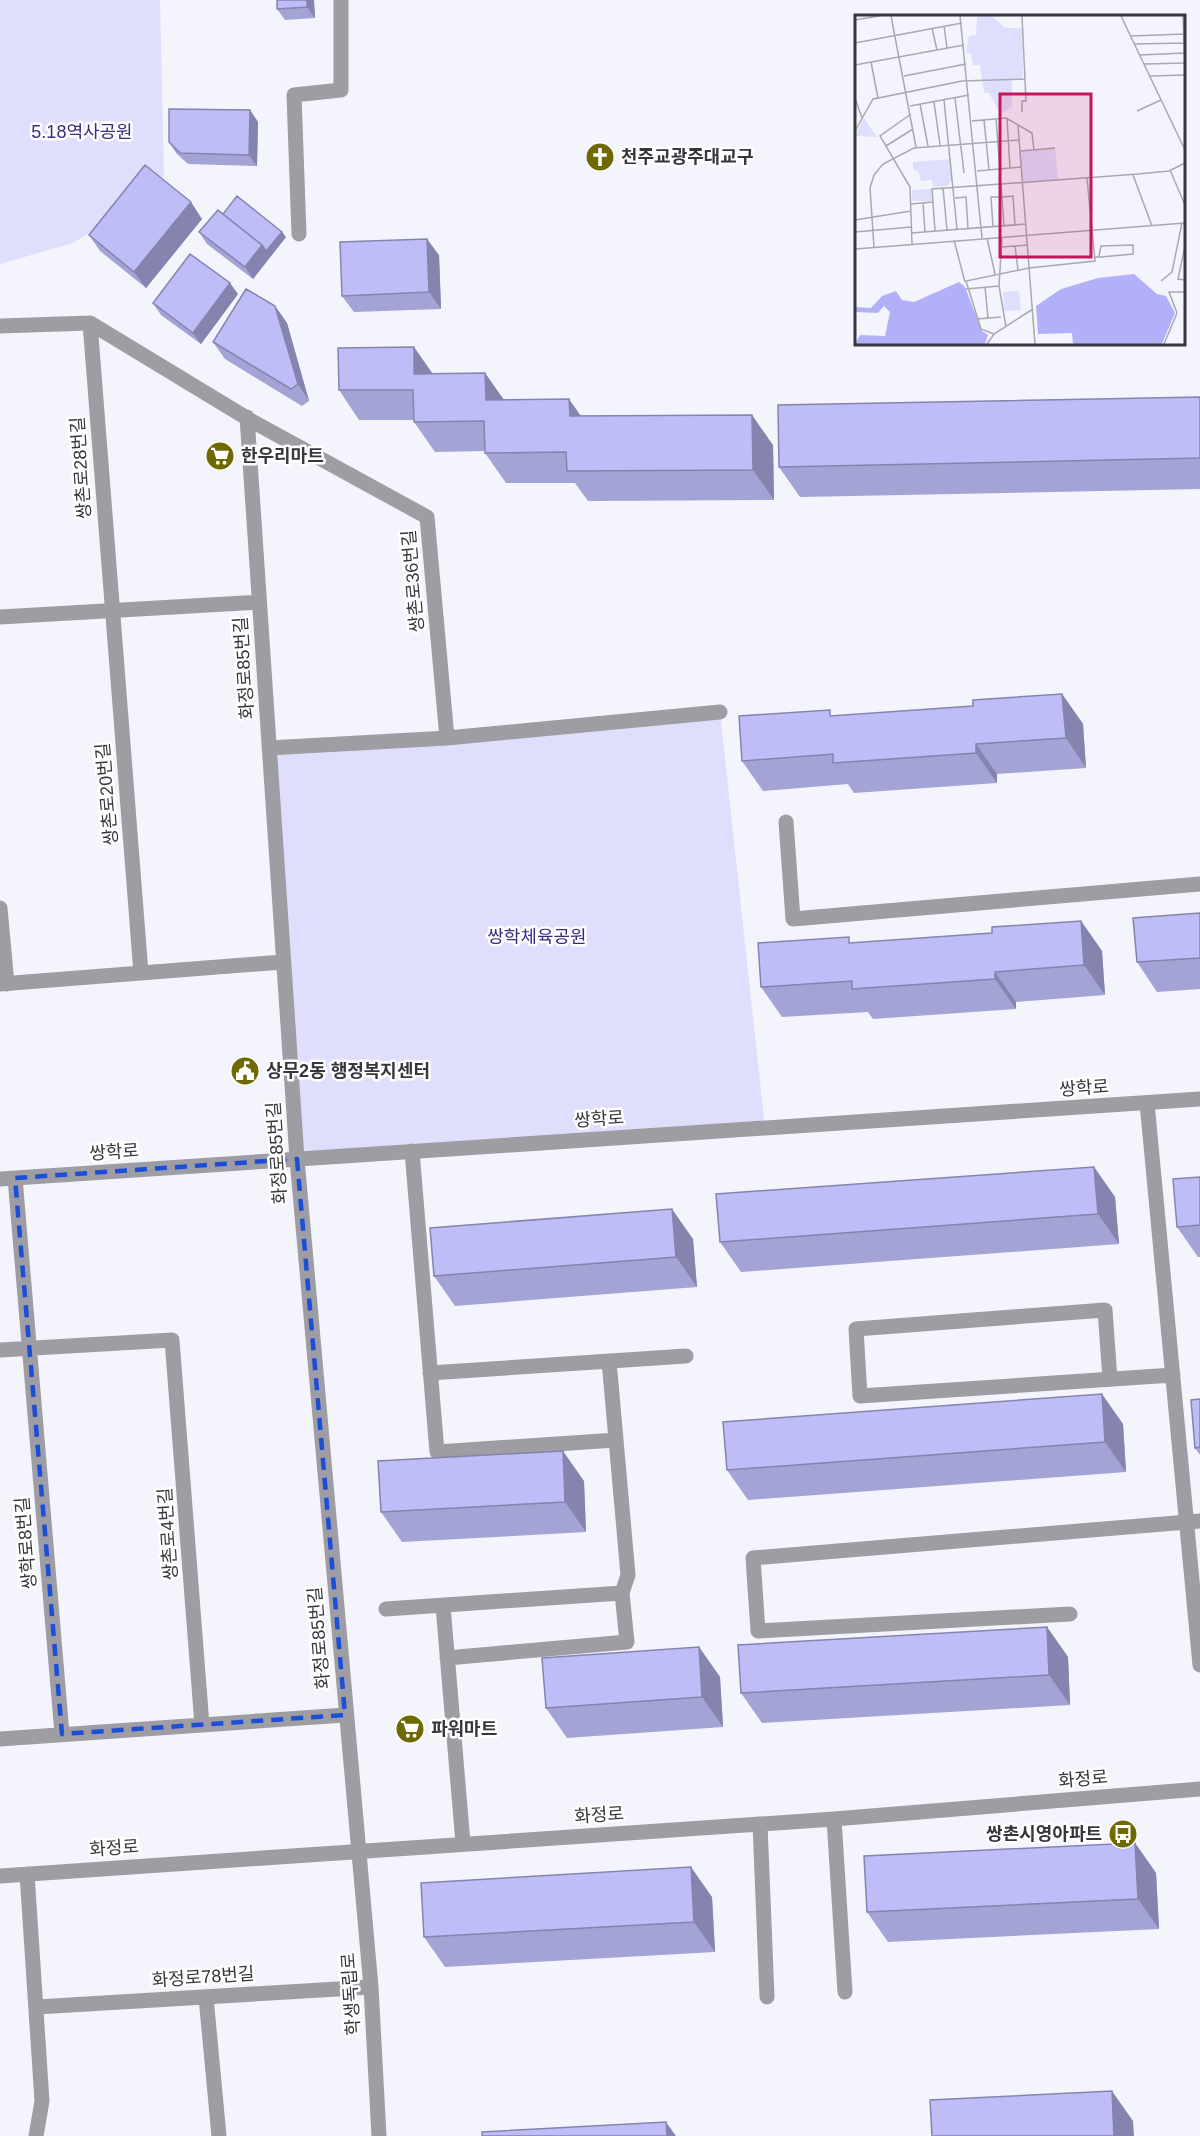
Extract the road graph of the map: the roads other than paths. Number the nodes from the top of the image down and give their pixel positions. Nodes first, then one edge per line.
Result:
1 (341, 0) edge
2 (299, 234) dead end
3 (90, 322) junction
4 (0, 326) edge
5 (247, 417) junction
6 (259, 602) junction
7 (111, 611) junction
8 (0, 617) edge
9 (720, 712) dead end
10 (447, 738) junction
11 (269, 748) junction
12 (786, 822) dead end
13 (1200, 884) edge
14 (0, 908) edge
15 (283, 962) junction
16 (141, 973) junction
17 (3, 984) edge
18 (1200, 1100) edge
19 (1147, 1103) junction
20 (412, 1151) junction
21 (297, 1159) junction
22 (8, 1178) edge
23 (29, 1348) junction
24 (0, 1350) edge
25 (687, 1356) dead end
26 (609, 1361) junction
27 (430, 1373) junction
28 (1173, 1375) junction
29 (1110, 1379) junction
30 (616, 1440) junction
31 (1194, 1521) edge
32 (622, 1593) junction
33 (443, 1606) junction
34 (386, 1609) dead end
35 (1070, 1614) dead end
36 (447, 1658) junction
37 (1200, 1665) edge
38 (345, 1715) junction
39 (202, 1725) junction
40 (62, 1734) junction
41 (0, 1739) edge
42 (1200, 1789) edge
43 (834, 1820) junction
44 (760, 1824) junction
45 (463, 1843) junction
46 (357, 1850) junction
47 (27, 1874) junction
48 (0, 1876) edge
49 (370, 1987) junction
50 (845, 1992) dead end
51 (206, 1997) junction
52 (766, 1997) dead end
53 (37, 2007) junction
54 (36, 2136) edge
55 (219, 2136) edge
56 (379, 2136) edge

1 - 2 street
3 - 4 street
3 - 5 street, 쌍촌로36번길
3 - 7 street, 쌍촌로28번길
5 - 6 street, 화정로85번길
5 - 10 street, 쌍촌로36번길
6 - 7 street
6 - 11 street, 화정로85번길
7 - 8 street
7 - 16 street, 쌍촌로20번길
9 - 10 street
10 - 11 street
11 - 15 street, 화정로85번길
12 - 13 street
14 - 17 street
15 - 16 street
15 - 21 street, 화정로85번길
16 - 17 street
18 - 19 street, 쌍학로
19 - 20 street, 쌍학로
19 - 28 street
20 - 21 street, 쌍학로
20 - 27 street
21 - 22 street, 쌍학로
21 - 38 street, 화정로85번길
22 - 23 street, 쌍학로8번길
23 - 24 street
23 - 39 street, 쌍촌로4번길
23 - 40 street, 쌍학로8번길
25 - 26 street
26 - 27 street
26 - 30 street
27 - 30 street
28 - 29 street
28 - 31 street
29 - 29 street
30 - 32 street
31 - 35 street
31 - 37 street
32 - 33 street
32 - 36 street
33 - 34 street
33 - 36 street
36 - 45 street
38 - 39 street
38 - 46 street, 화정로85번길
39 - 40 street
40 - 41 street
42 - 43 street, 화정로
43 - 44 street, 화정로
43 - 50 street
44 - 45 street, 화정로
44 - 52 street
45 - 46 street, 화정로
46 - 47 street, 화정로
46 - 49 street, 학생독립로
47 - 48 street, 화정로
47 - 53 street
49 - 51 street, 화정로78번길
49 - 56 street, 학생독립로
51 - 53 street, 화정로78번길
51 - 55 street
53 - 54 street

